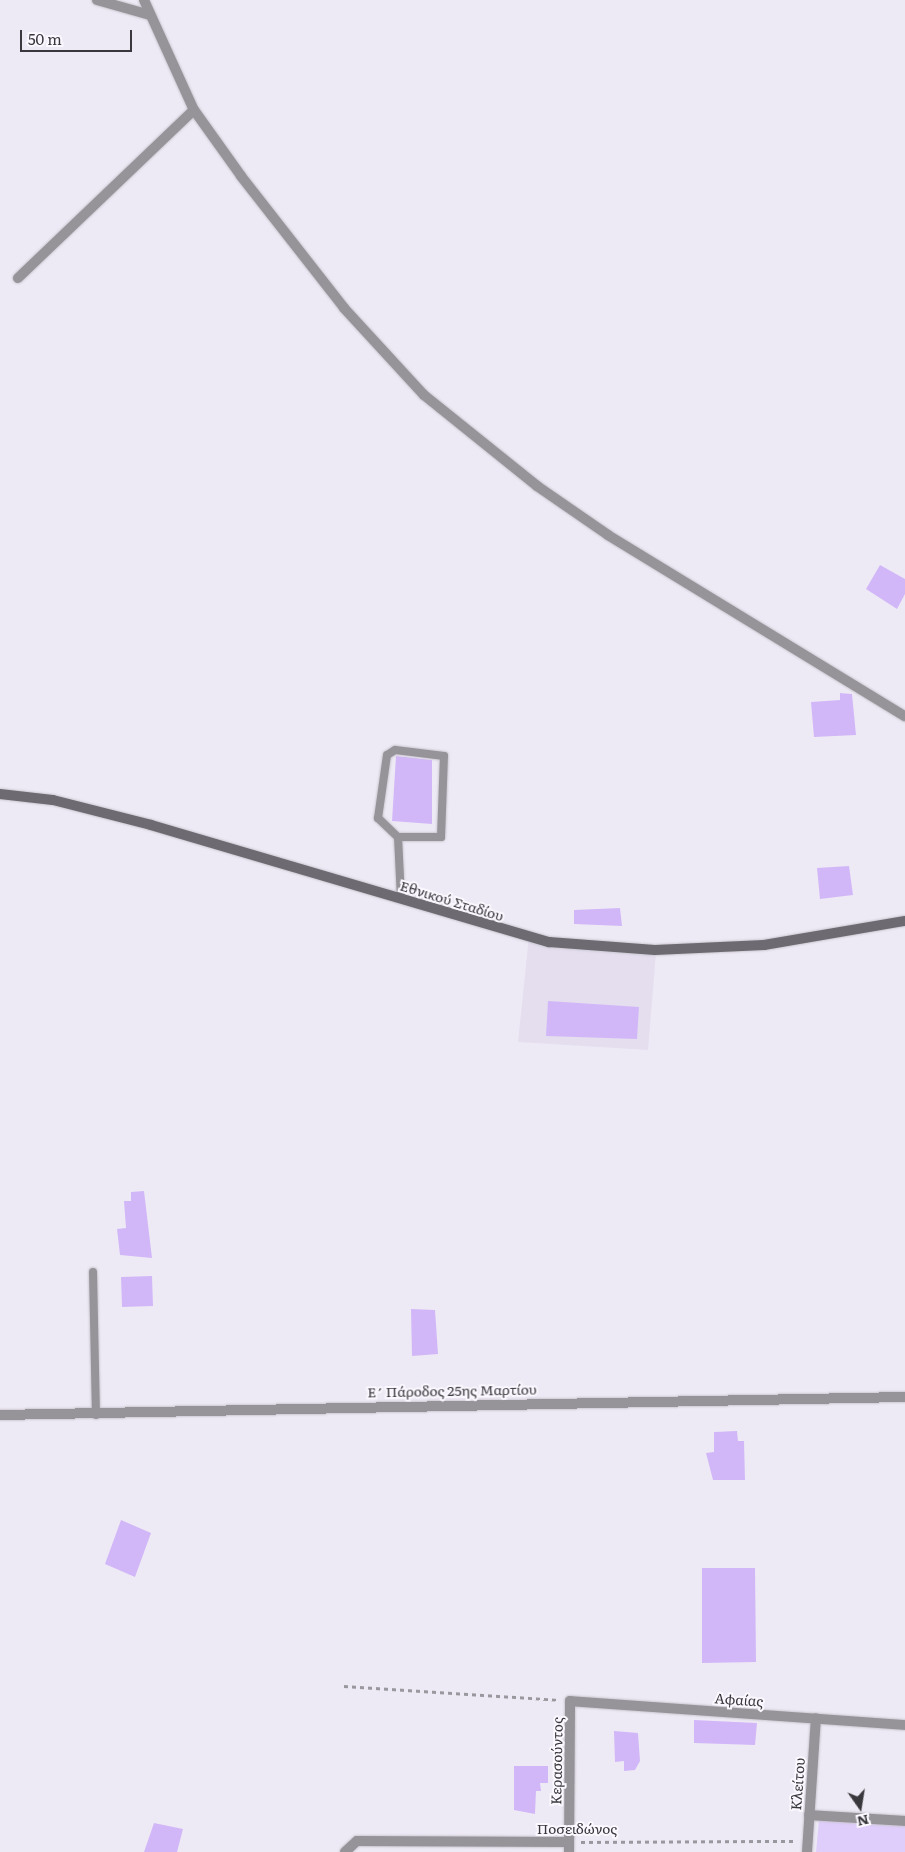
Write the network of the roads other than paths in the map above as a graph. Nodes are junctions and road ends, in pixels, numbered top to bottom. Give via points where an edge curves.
1 (97, 0) edge
2 (144, 0) edge
3 (150, 15) junction
4 (194, 110) junction
5 (18, 278) dead end
6 (905, 716) edge
7 (0, 794) edge
8 (398, 838) junction
9 (401, 899) junction
10 (905, 921) edge
11 (93, 1272) dead end
12 (905, 1397) edge
13 (0, 1415) edge
14 (96, 1415) junction
15 (570, 1701) joint
16 (816, 1718) junction
17 (905, 1725) edge
18 (809, 1815) junction
19 (905, 1821) edge
20 (569, 1847) edge
21 (807, 1847) edge
22 (347, 1849) edge

1 - 3 street
2 - 3 street
3 - 4 street
4 - 5 street
4 - 6 street via 344,308 424,395 530,480 608,535
7 - 9 street, Εθνικού Σταδίου via 53,800 152,825
8 - 8 lane via 378,818 387,755 395,750 444,756 448,760 441,837
8 - 9 lane
9 - 10 street, Εθνικού Σταδίου via 525,936 588,947 764,945
11 - 14 lane
12 - 14 street, Ε΄ Πάροδος 25ης Μαρτίου via 309,1405
13 - 14 street, Ε΄ Πάροδος 25ης Μαρτίου
15 - 16 street, Αφαίας
15 - 20 street, Κερασούντος
16 - 17 street, Αφαίας
16 - 18 street, Κλείτου
18 - 19 street
18 - 21 street, Κλείτου
20 - 22 street, Ποσειδώνος via 357,1841

